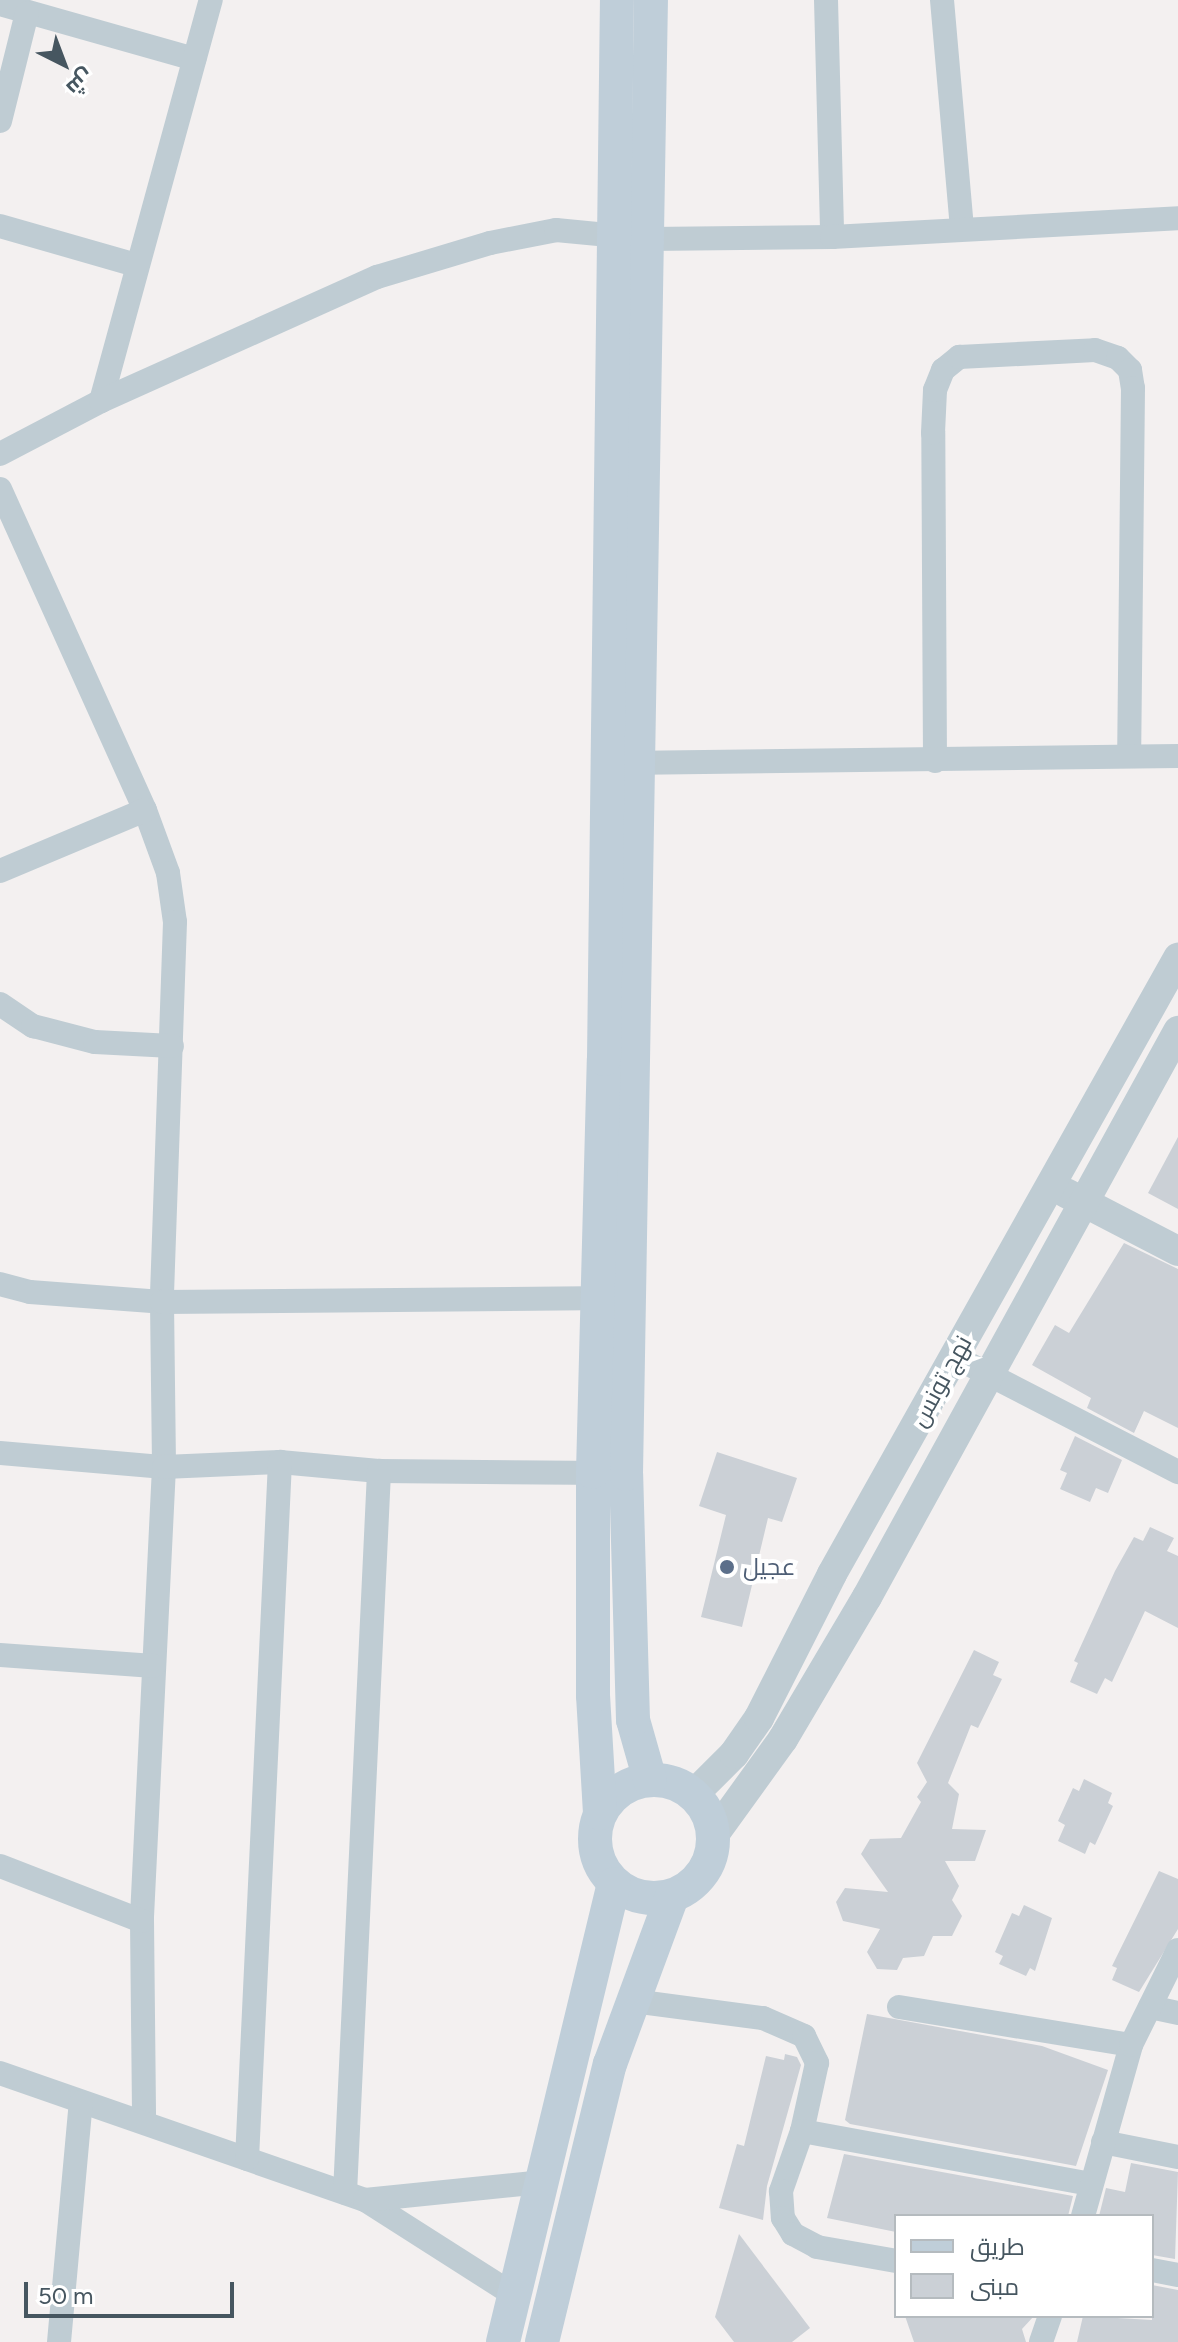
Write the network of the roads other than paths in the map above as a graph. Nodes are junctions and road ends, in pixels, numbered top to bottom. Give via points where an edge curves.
1 (211, 0) edge
2 (617, 0) edge
3 (651, 0) edge
4 (826, 0) edge
5 (942, 0) edge
6 (0, 4) edge
7 (27, 13) junction
8 (194, 59) junction
9 (0, 121) edge
10 (1178, 218) edge
11 (0, 226) edge
12 (962, 228) junction
13 (832, 237) junction
14 (633, 239) junction
15 (136, 265) junction
16 (101, 401) junction
17 (0, 454) edge
18 (0, 489) edge
19 (1129, 756) junction
20 (1178, 756) edge
21 (935, 761) junction
22 (623, 763) junction
23 (145, 810) junction
24 (0, 871) edge
25 (1178, 958) edge
26 (0, 1004) edge
27 (1178, 1031) edge
28 (172, 1046) junction
29 (1051, 1185) junction
30 (1083, 1202) junction
31 (1178, 1251) edge
32 (0, 1284) edge
33 (613, 1298) junction
34 (162, 1302) junction
35 (955, 1357) junction
36 (988, 1374) junction
37 (0, 1453) edge
38 (280, 1462) junction
39 (164, 1467) junction
40 (379, 1471) junction
41 (1178, 1472) edge
42 (609, 1473) junction
43 (0, 1655) edge
44 (154, 1666) junction
45 (650, 1780) junction
46 (693, 1795) junction
47 (600, 1813) junction
48 (713, 1836) junction
49 (0, 1866) edge
50 (614, 1884) junction
51 (672, 1896) junction
52 (142, 1921) junction
53 (1178, 1950) edge
54 (633, 2001) junction
55 (899, 2007) dead end
56 (1150, 2007) junction
57 (1178, 2013) edge
58 (1131, 2045) junction
59 (0, 2073) edge
60 (81, 2102) junction
61 (144, 2122) junction
62 (802, 2131) junction
63 (1103, 2142) junction
64 (1178, 2157) edge
65 (247, 2159) junction
66 (541, 2182) junction
67 (1091, 2184) junction
68 (355, 2197) junction
69 (1084, 2214) edge
70 (894, 2261) edge
71 (1154, 2270) edge
72 (1178, 2275) edge
73 (514, 2295) junction
74 (1049, 2318) edge
75 (59, 2342) edge
76 (503, 2342) edge
77 (542, 2342) edge
78 (1041, 2342) edge

1 - 8 street
2 - 14 main road
3 - 14 main road
4 - 13 street
5 - 12 street
6 - 7 street
7 - 8 street
7 - 9 street
8 - 15 street
10 - 12 street
11 - 15 street
12 - 13 street
13 - 14 street
14 - 16 street via 556,230 490,243 377,277
14 - 22 main road
15 - 16 street
16 - 17 street
18 - 23 street
19 - 20 street
19 - 21 street
19 - 21 street via 1133,388 1130,370 1118,358 1095,350 959,357 943,370 935,390
21 - 22 street
22 - 33 main road
23 - 24 street
23 - 28 street via 168,873 175,922
25 - 29 street, نهج تونس
26 - 28 street via 33,1026 95,1042
27 - 30 street, نهج تونس
28 - 34 street
29 - 30 street
29 - 35 street, نهج تونس
30 - 31 street
30 - 36 street, نهج تونس
32 - 34 street via 30,1292
33 - 34 street
33 - 42 main road
34 - 39 street
35 - 36 street
35 - 46 street, نهج تونس via 832,1574 759,1718 734,1754
36 - 41 street
36 - 48 street, نهج تونس via 791,1726
37 - 39 street
38 - 39 street
38 - 40 street
38 - 65 street
39 - 44 street
40 - 42 street
40 - 68 street
42 - 45 main road via 633,1720
42 - 47 main road via 593,1696
43 - 44 street
44 - 52 street
45 - 46 main road via 666,1781
45 - 47 main road via 621,1790
46 - 48 main road via 710,1820
47 - 50 main road via 597,1858
48 - 51 main road via 707,1866
49 - 52 street
50 - 51 main road via 642,1898
50 - 66 main road
51 - 54 main road
52 - 61 street
53 - 56 street
54 - 62 street via 763,2018 804,2036 817,2063
54 - 77 main road via 593,2125
55 - 58 street
56 - 57 street
56 - 58 street
58 - 63 street
59 - 60 street
60 - 61 street
60 - 75 street
61 - 65 street
62 - 67 street
62 - 70 street via 781,2191 783,2218 793,2234 817,2247
63 - 64 street
63 - 67 street
65 - 68 street
66 - 68 street
66 - 73 main road
67 - 69 street
68 - 73 street
71 - 72 street
73 - 76 main road
74 - 78 street

